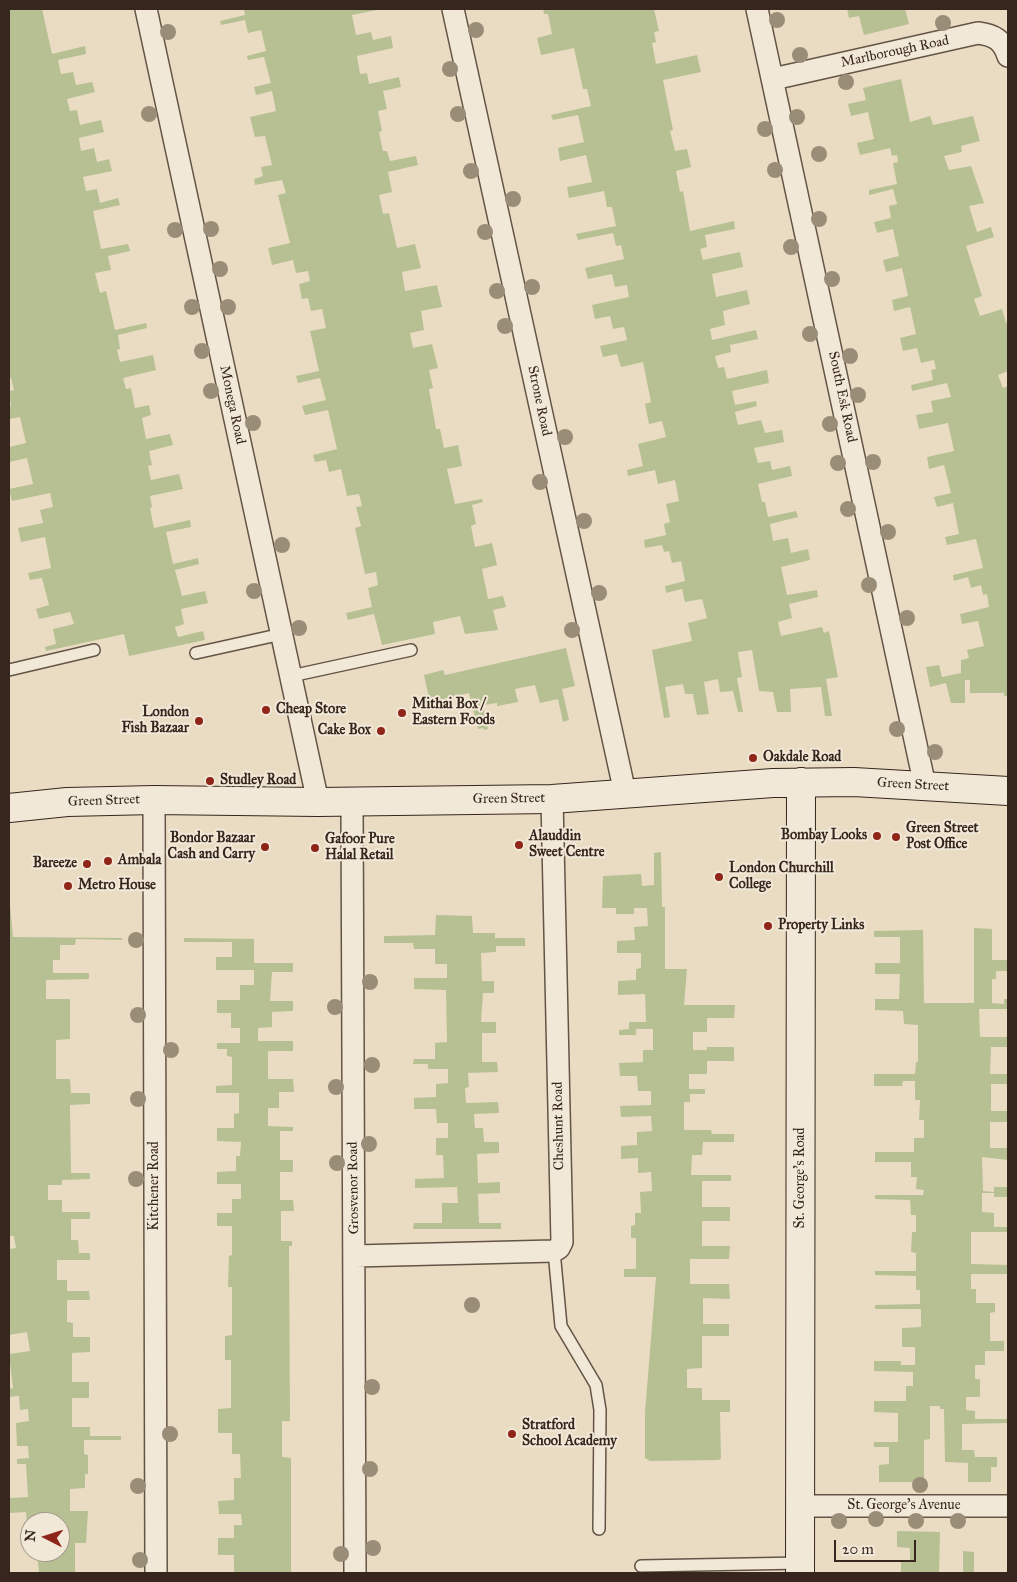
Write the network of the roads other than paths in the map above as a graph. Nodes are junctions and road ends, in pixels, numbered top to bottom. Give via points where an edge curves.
1 (146, 9) edge
2 (453, 9) edge
3 (757, 9) edge
4 (1008, 56) edge
5 (773, 79) junction
6 (282, 634) junction
7 (94, 650) dead end
8 (411, 650) dead end
9 (196, 653) dead end
10 (9, 670) edge
11 (291, 676) junction
12 (802, 782) junction
13 (926, 786) junction
14 (1008, 791) edge
15 (625, 793) junction
16 (552, 799) junction
17 (154, 800) junction
18 (318, 802) junction
19 (352, 802) junction
20 (9, 806) edge
21 (554, 1251) junction
22 (355, 1256) junction
23 (800, 1506) junction
24 (1008, 1506) edge
25 (599, 1529) dead end
26 (641, 1566) dead end
27 (800, 1568) edge
28 (156, 1573) edge
29 (355, 1573) edge

1 - 6 street, Monega Road
2 - 15 street, Strone Road
3 - 5 street, South Esk Road
4 - 5 street, Marlborough Road via 998,39 978,33
5 - 13 street, South Esk Road
6 - 9 lane
6 - 11 street, Monega Road
7 - 10 lane
8 - 11 lane
11 - 18 street, Monega Road
12 - 13 main road, Green Street
12 - 15 main road, Green Street
12 - 23 main road, St. George's Road
13 - 14 main road, Green Street
15 - 16 main road, Green Street
16 - 19 main road, Green Street
16 - 21 street, Cheshunt Road via 562,1242
17 - 18 main road, Green Street
17 - 20 main road, Green Street
17 - 28 street, Kitchener Road
18 - 19 main road, Green Street
19 - 22 street, Grosvenor Road
21 - 22 street
21 - 25 lane via 560,1326 596,1385 600,1410
22 - 29 street, Grosvenor Road
23 - 24 street, St. George's Avenue
23 - 27 main road, St. George's Road
26 - 27 lane

